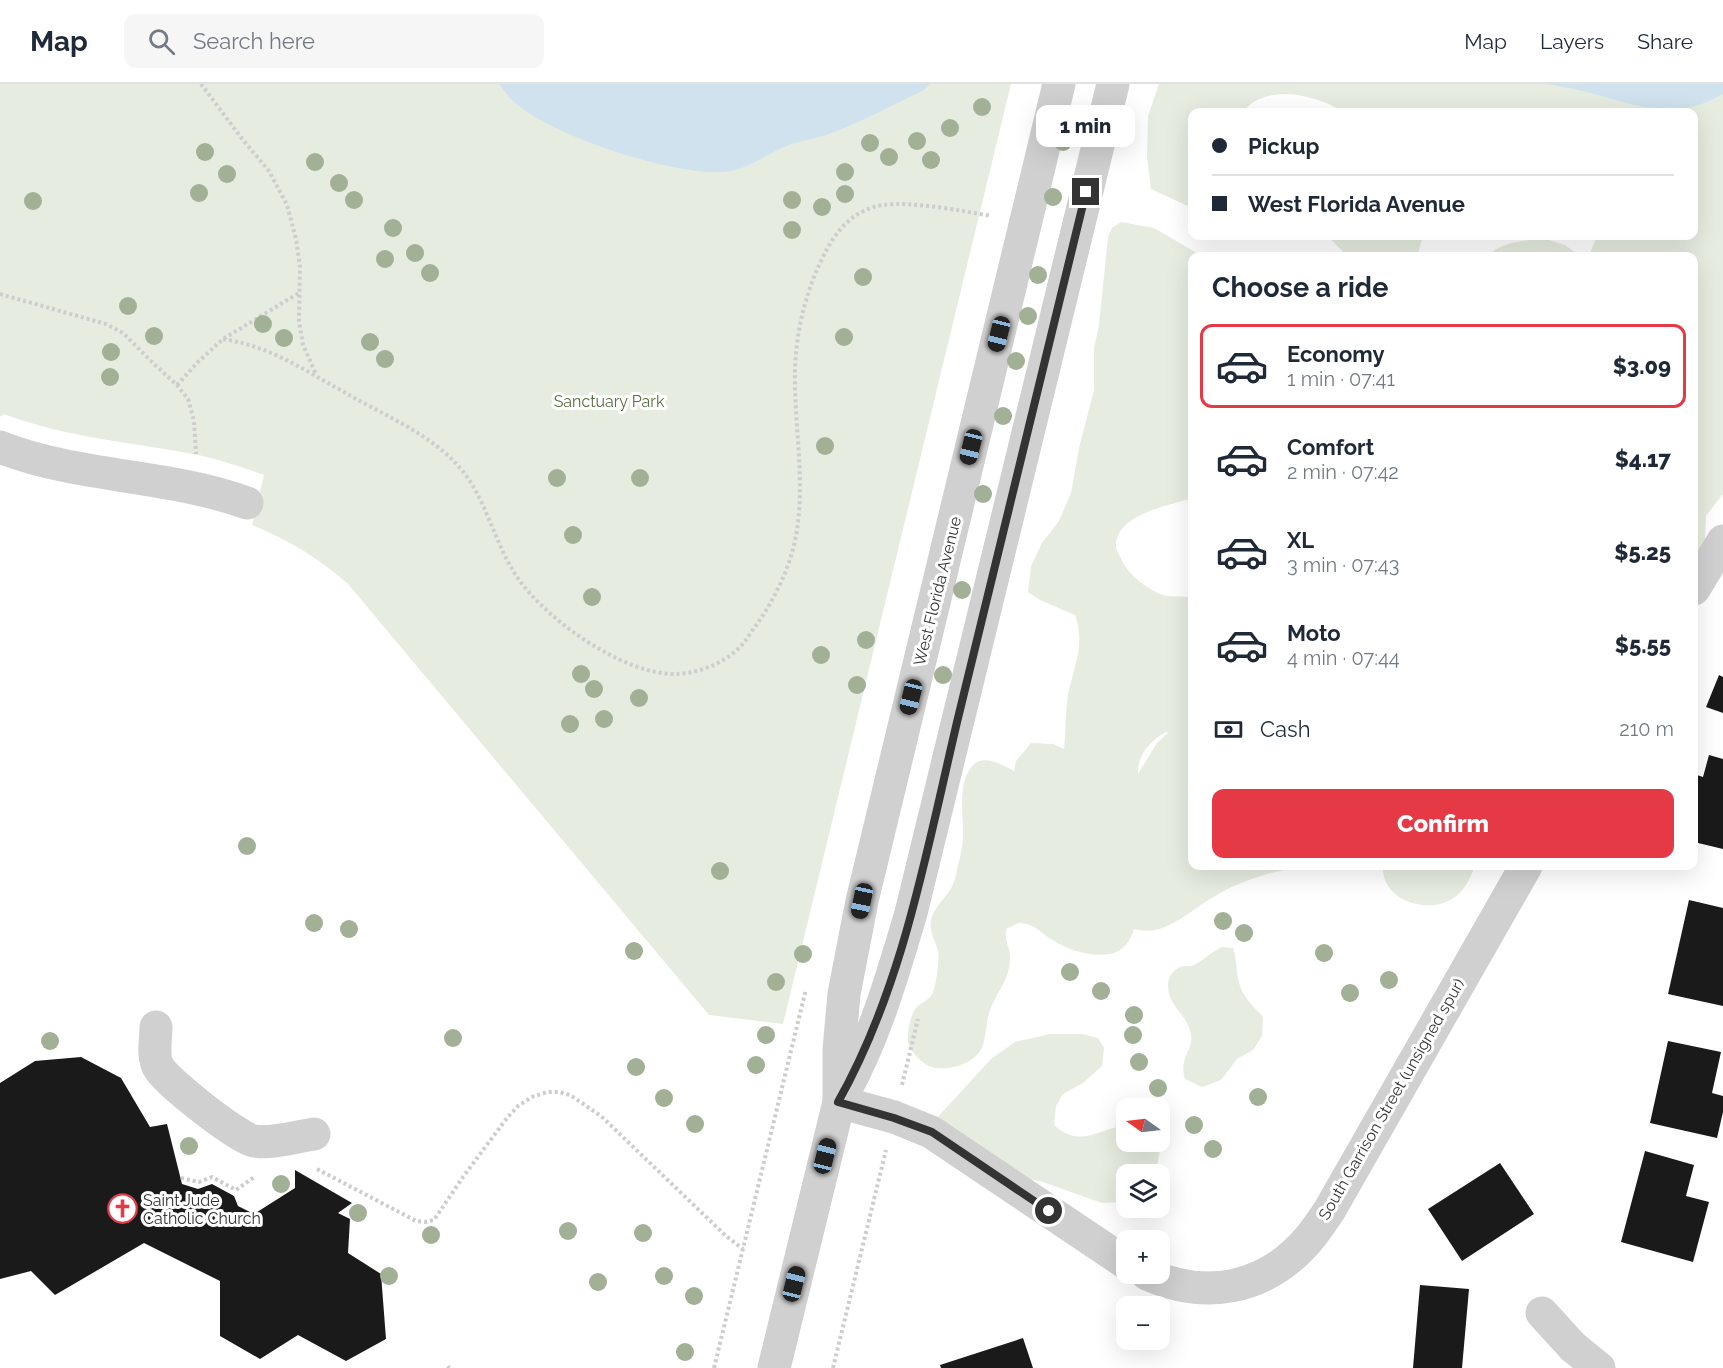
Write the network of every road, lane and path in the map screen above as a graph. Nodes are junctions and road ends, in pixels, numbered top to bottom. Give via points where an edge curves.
1 (201, 84) edge
2 (1059, 84) edge
3 (1113, 84) edge
4 (992, 216) dead end
5 (299, 293) junction
6 (0, 294) edge
7 (223, 339) junction
8 (316, 375) junction
9 (177, 385) junction
10 (0, 447) edge
11 (193, 487) junction
12 (247, 504) dead end
13 (1723, 541) edge
14 (1698, 582) edge
15 (1524, 870) edge
16 (156, 1027) dead end
17 (838, 1102) junction
18 (314, 1134) dead end
19 (316, 1169) dead end
20 (262, 1171) dead end
21 (181, 1178) dead end
22 (743, 1249) dead end
23 (1116, 1256) edge
24 (1170, 1283) edge
25 (1542, 1313) dead end
26 (774, 1368) edge
27 (1599, 1368) edge

1 - 5 path via 269,171 287,205 300,267
2 - 17 street, West Florida Avenue via 862,901 844,994
3 - 17 street, West Florida Avenue via 912,913 873,1033
4 - 8 path via 885,204 853,217 837,230 820,261 798,330 795,370 801,488 794,548 786,573 740,647 700,671 657,673 637,667 589,644 567,628 514,573 461,469 436,446
5 - 7 path
5 - 8 path via 303,345
6 - 9 path via 106,324 123,333
7 - 8 path via 274,354
7 - 9 path
9 - 11 path via 188,399 194,421
10 - 11 street via 63,465
11 - 12 street
13 - 14 street
15 - 24 street, South Garrison Street (unsigned spur) via 1329,1211 1307,1241 1287,1260 1235,1286 1216,1289
16 - 18 street via 159,1068 236,1134 256,1141
17 - 23 street via 932,1132
17 - 26 street, West Florida Avenue
19 - 22 path via 416,1221 434,1220 518,1106 532,1097 559,1092 601,1116
20 - 21 path via 236,1190 212,1177 199,1182
25 - 27 street

